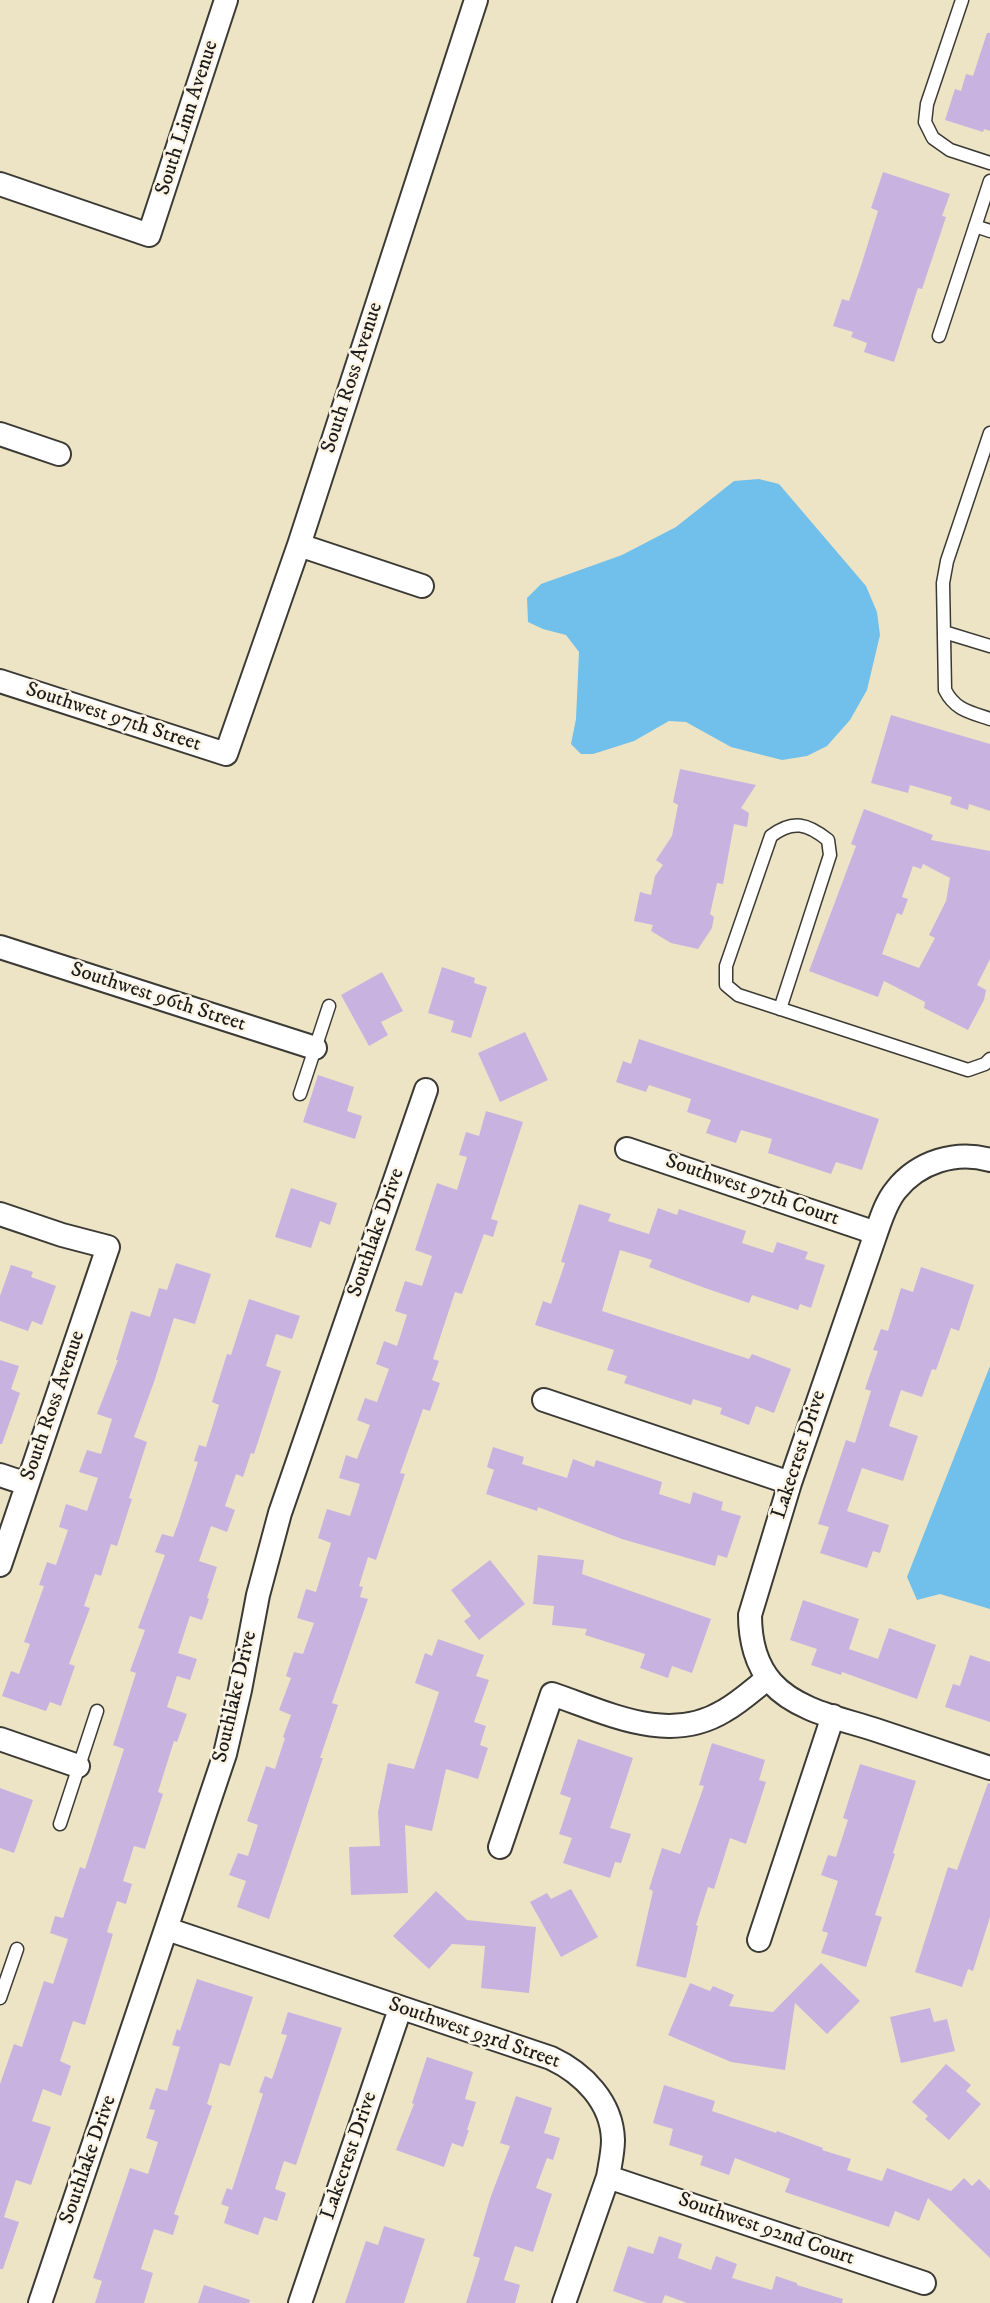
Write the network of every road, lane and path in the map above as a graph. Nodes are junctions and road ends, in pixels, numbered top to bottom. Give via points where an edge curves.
1 (226, 0) edge
2 (476, 0) edge
3 (962, 0) edge
4 (990, 163) edge
5 (990, 181) edge
6 (0, 184) edge
7 (975, 226) junction
8 (990, 231) edge
9 (939, 336) dead end
10 (990, 432) edge
11 (0, 434) edge
12 (59, 454) dead end
13 (299, 545) junction
14 (422, 586) dead end
15 (944, 632) junction
16 (990, 646) edge
17 (0, 681) edge
18 (990, 719) edge
19 (226, 754) joint
20 (0, 947) edge
21 (329, 1006) dead end
22 (780, 1009) junction
23 (315, 1048) junction
24 (990, 1059) edge
25 (426, 1090) dead end
26 (300, 1094) dead end
27 (627, 1149) dead end
28 (990, 1160) edge
29 (0, 1214) edge
30 (876, 1233) junction
31 (544, 1400) dead end
32 (0, 1474) edge
33 (790, 1483) junction
34 (27, 1484) junction
35 (0, 1565) edge
36 (768, 1678) junction
37 (97, 1711) dead end
38 (833, 1716) junction
39 (0, 1739) edge
40 (78, 1766) junction
41 (990, 1768) edge
42 (60, 1824) dead end
43 (500, 1847) dead end
44 (167, 1929) junction
45 (759, 1940) dead end
46 (17, 1949) dead end
47 (0, 1998) edge
48 (400, 2008) junction
49 (608, 2177) junction
50 (924, 2283) dead end
51 (40, 2303) edge
52 (300, 2303) edge
53 (564, 2303) edge

1 - 6 street, South Linn Avenue via 149,235
2 - 13 street, South Ross Avenue
3 - 4 lane via 927,104 925,122 933,138 950,150
5 - 7 lane
7 - 8 lane
7 - 9 lane
10 - 15 lane via 947,561 943,583
11 - 12 street
13 - 14 street
13 - 19 street, South Ross Avenue
15 - 16 lane
15 - 18 lane via 945,690 951,702
17 - 19 street, Southwest 97th Street
20 - 23 street, Southwest 96th Street
21 - 23 lane
22 - 22 lane via 738,995 726,985 726,966 771,836 783,827 800,825 828,840 830,855
22 - 24 lane via 968,1070
23 - 26 lane
25 - 44 street, Southlake Drive via 280,1513 258,1595 227,1745
27 - 30 street, Southwest 97th Court
28 - 30 street via 946,1158 920,1169 897,1189
29 - 34 street, South Ross Avenue via 108,1247
30 - 33 street, Lakecrest Drive
31 - 33 street
32 - 34 street
33 - 36 street, Lakecrest Drive via 750,1615 750,1634
34 - 35 street, South Ross Avenue
36 - 38 street via 795,1701
36 - 43 street via 725,1711 686,1726 664,1728 552,1694
37 - 40 lane
38 - 41 street
38 - 45 street
39 - 40 street
40 - 42 lane
44 - 48 street, Southwest 93rd Street
44 - 51 street, Southlake Drive
46 - 47 lane
48 - 49 street, Southwest 93rd Street via 551,2058 576,2071 589,2082 610,2124 613,2138
48 - 52 street, Lakecrest Drive
49 - 50 street, Southwest 92nd Court
49 - 53 street, Southwest 93rd Street

